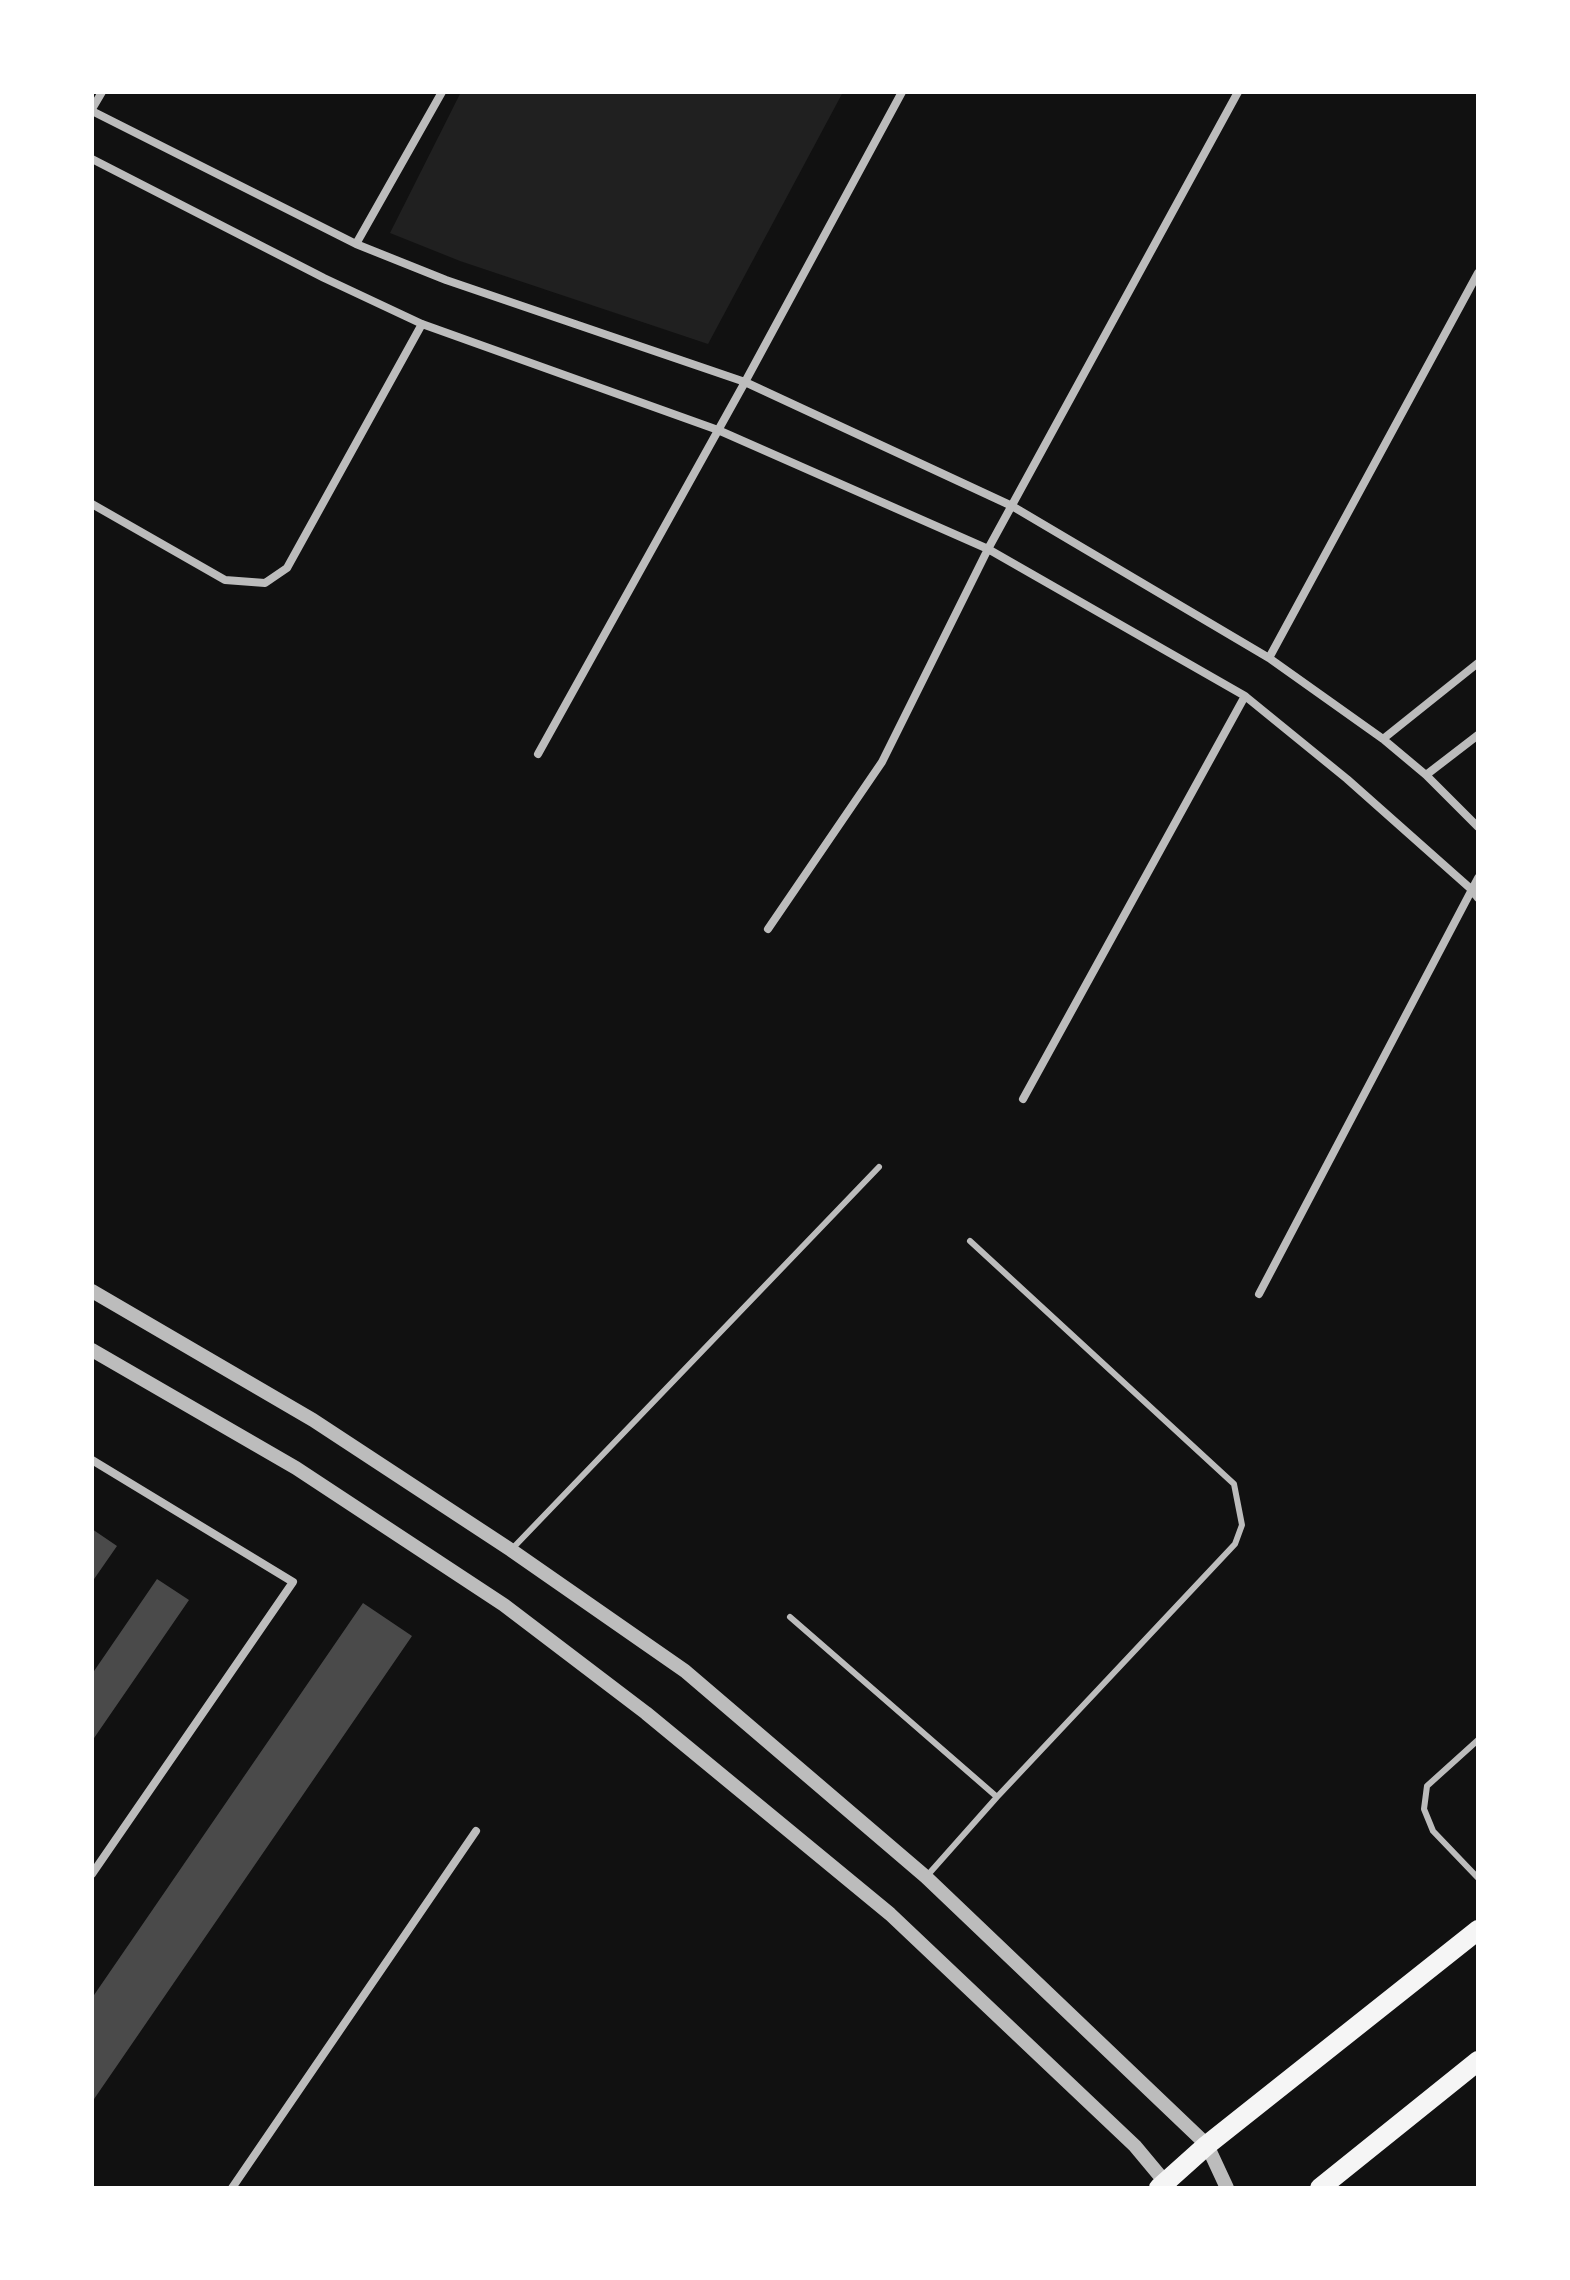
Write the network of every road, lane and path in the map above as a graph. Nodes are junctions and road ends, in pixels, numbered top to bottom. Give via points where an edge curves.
1 (102, 92) edge
2 (442, 92) edge
3 (902, 92) edge
4 (1238, 92) edge
5 (92, 110) edge
6 (92, 159) edge
7 (356, 244) junction
8 (1478, 274) edge
9 (422, 324) junction
10 (745, 382) junction
11 (718, 430) junction
12 (92, 504) edge
13 (1012, 506) junction
14 (988, 549) junction
15 (1269, 658) junction
16 (1478, 663) edge
17 (1245, 696) junction
18 (1478, 735) edge
19 (1383, 739) junction
20 (538, 754) dead end
21 (1426, 775) junction
22 (1478, 827) edge
23 (1478, 878) edge
24 (1471, 889) junction
25 (1478, 898) edge
26 (768, 929) dead end
27 (1023, 1099) dead end
28 (879, 1167) dead end
29 (970, 1241) dead end
30 (92, 1291) edge
31 (1259, 1294) dead end
32 (92, 1350) edge
33 (92, 1460) edge
34 (511, 1550) junction
35 (790, 1617) dead end
36 (1478, 1740) edge
37 (997, 1797) junction
38 (476, 1831) dead end
39 (92, 1874) edge
40 (926, 1877) junction
41 (1478, 1878) edge
42 (1478, 1930) edge
43 (1478, 2061) edge
44 (1207, 2145) junction
45 (1165, 2186) edge
46 (232, 2188) edge
47 (1227, 2188) edge
48 (1320, 2188) edge

1 - 5 street
2 - 7 street
3 - 10 street
4 - 13 street
5 - 7 street
6 - 9 street
7 - 10 street
8 - 15 street
9 - 11 street
9 - 12 street via 287,568 265,583 225,580
10 - 11 street
10 - 13 street
11 - 14 street
11 - 20 street
13 - 14 street
13 - 15 street
14 - 17 street
14 - 26 street via 882,762
15 - 19 street
16 - 19 street
17 - 24 street
17 - 27 street
18 - 21 street
19 - 21 street
21 - 22 street
23 - 24 street
24 - 25 street
24 - 31 street
28 - 34 lane
29 - 37 lane via 1234,1484 1242,1525 1235,1544
30 - 34 street via 313,1420
32 - 45 street via 296,1468 504,1605 646,1713 890,1914 1135,2146
33 - 39 street via 293,1582
34 - 40 street via 685,1671
35 - 37 lane
36 - 41 lane via 1427,1786 1424,1809 1433,1831
37 - 40 lane
38 - 46 street
40 - 44 street
42 - 44 main road
43 - 48 main road
44 - 45 main road
44 - 47 street

